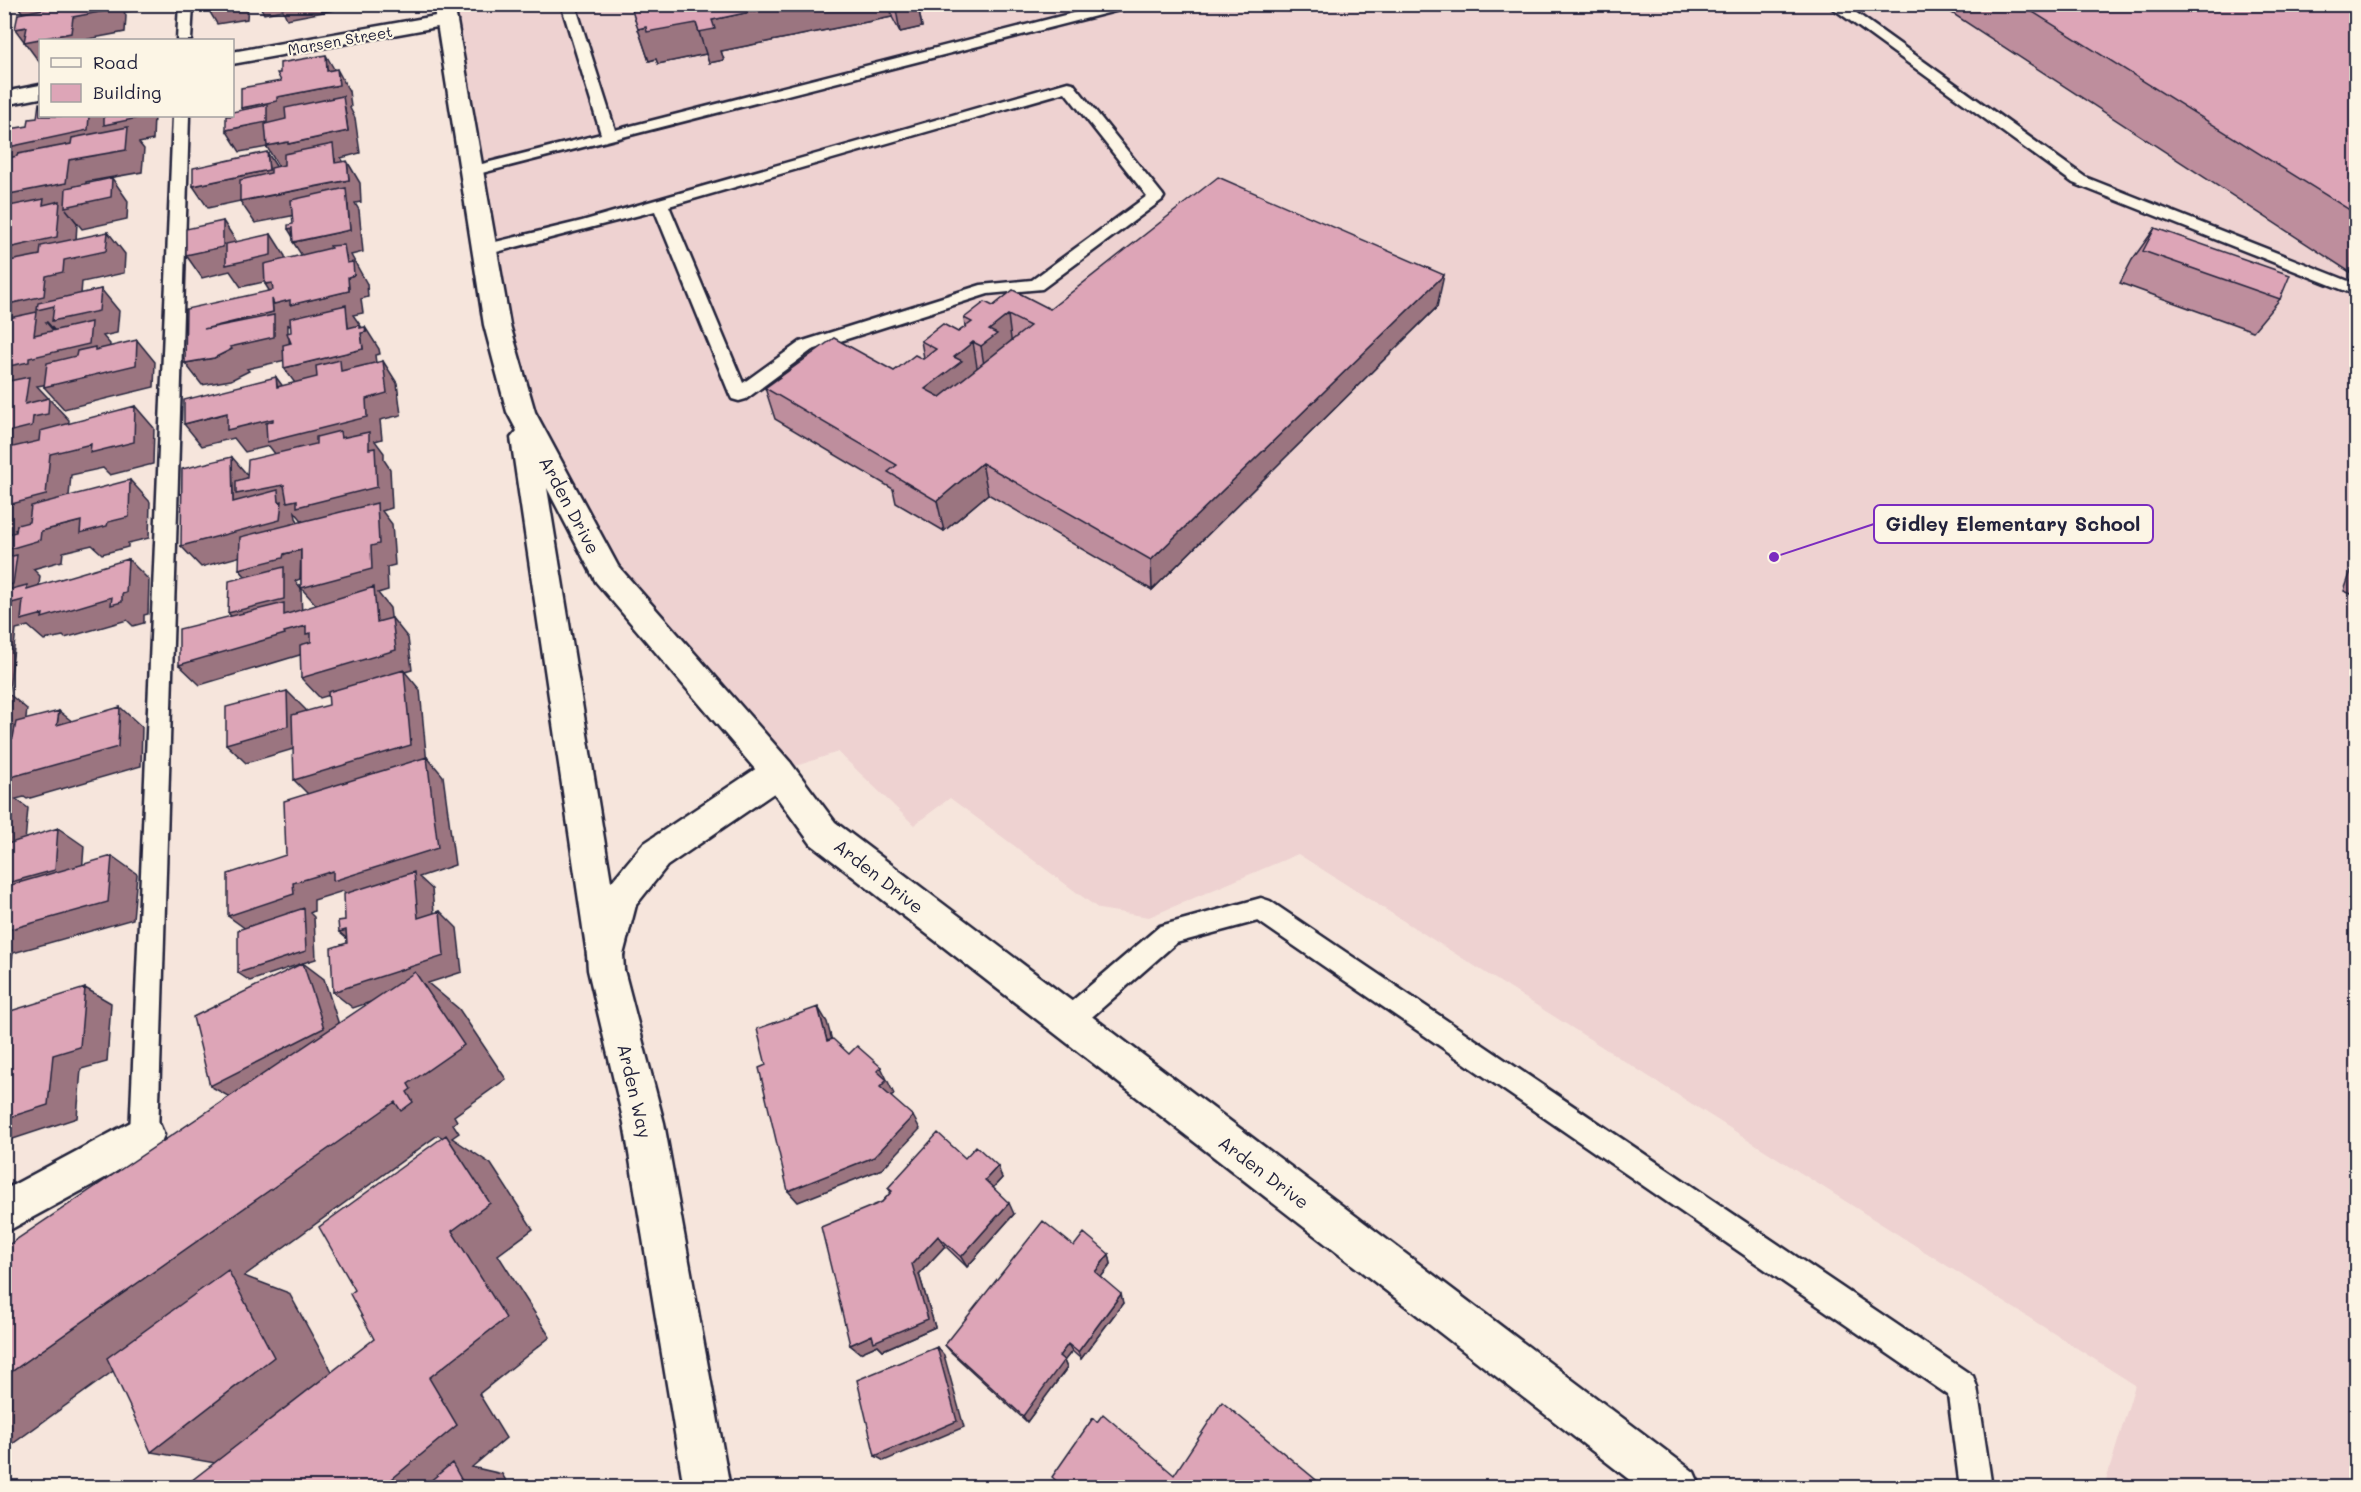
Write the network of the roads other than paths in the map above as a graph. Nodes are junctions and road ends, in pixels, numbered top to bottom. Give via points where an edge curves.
1 (186, 4) edge
2 (568, 4) edge
3 (1126, 4) edge
4 (1834, 4) edge
5 (446, 12) edge
6 (184, 39) edge
7 (234, 58) edge
8 (39, 92) edge
9 (4, 99) edge
10 (181, 117) edge
11 (609, 136) junction
12 (472, 171) junction
13 (660, 204) junction
14 (485, 250) junction
15 (2356, 290) edge
16 (521, 412) junction
17 (778, 772) junction
18 (605, 955) junction
19 (1068, 1022) junction
20 (144, 1135) joint
21 (4, 1213) edge
22 (706, 1488) edge
23 (1678, 1488) edge
24 (1976, 1488) edge

1 - 6 lane
2 - 11 lane
3 - 11 lane
4 - 15 lane via 2079,180
5 - 7 street, Marsen Street
5 - 12 street, Arden Drive
8 - 9 street
10 - 20 lane
11 - 12 lane
12 - 14 street, Arden Drive
13 - 13 lane via 1068,87 1156,197 1036,285 987,289 806,346 738,395
13 - 14 lane
14 - 16 street, Arden Drive via 497,325
16 - 17 street, Arden Drive via 607,574
16 - 18 street
17 - 18 street, Arden Way via 655,855 620,898
17 - 19 street, Arden Drive via 823,833
18 - 22 street, Arden Way via 644,1123
19 - 23 street, Arden Drive
19 - 24 lane via 1169,934 1261,909 1962,1387
20 - 21 street

